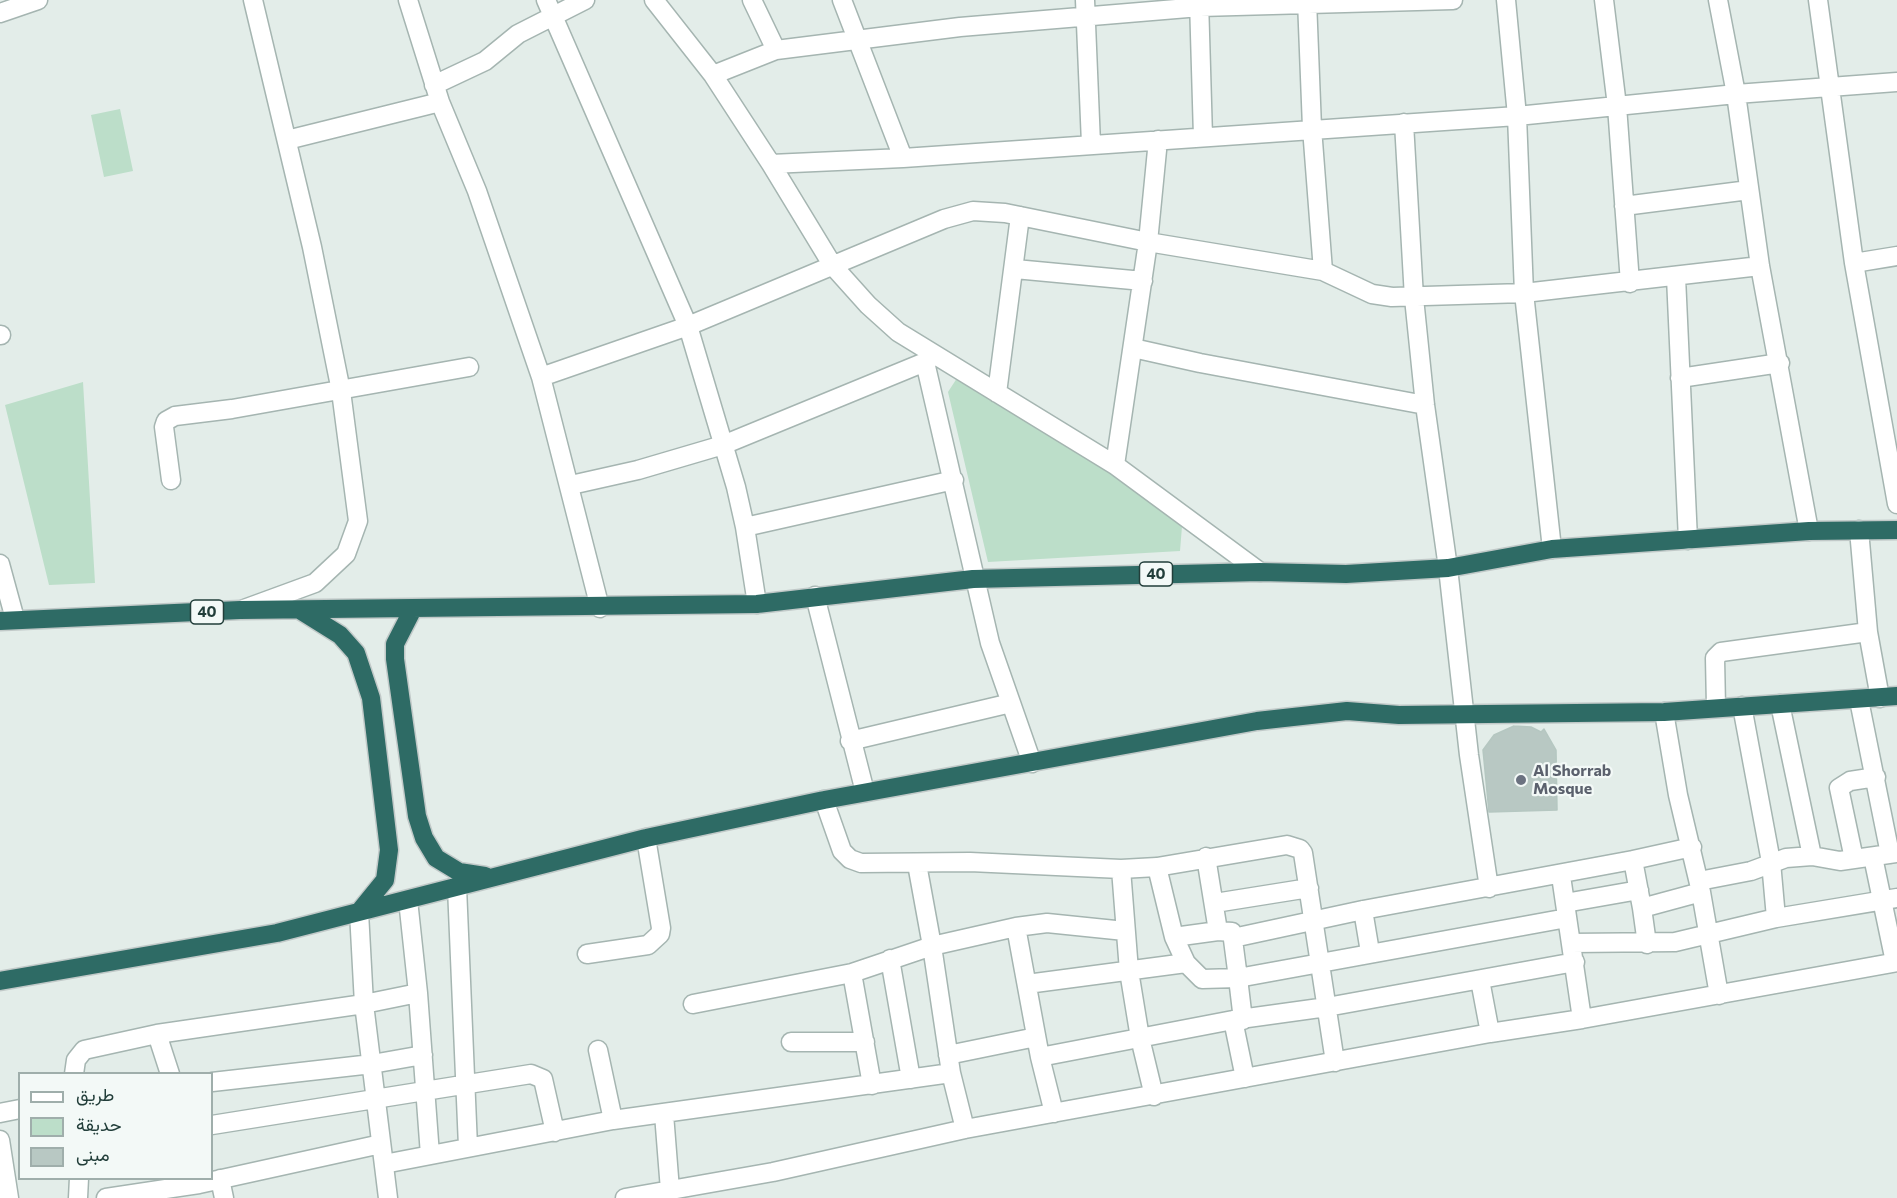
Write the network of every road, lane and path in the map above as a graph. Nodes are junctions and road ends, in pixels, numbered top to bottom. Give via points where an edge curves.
1 (38, 0) edge
2 (253, 0) edge
3 (408, 0) edge
4 (585, 0) edge
5 (654, 0) edge
6 (752, 0) edge
7 (842, 0) edge
8 (1454, 0) edge
9 (1506, 0) edge
10 (1604, 0) edge
11 (1718, 0) edge
12 (1818, 0) edge
13 (1307, 2) edge
14 (1199, 4) edge
15 (550, 8) edge
16 (1085, 9) edge
17 (1, 10) edge
18 (857, 41) junction
19 (776, 50) junction
20 (713, 75) junction
21 (1897, 82) edge
22 (1830, 86) junction
23 (437, 93) junction
24 (1736, 94) junction
25 (1617, 106) junction
26 (1517, 116) junction
27 (1404, 123) junction
28 (1312, 128) junction
29 (1203, 136) junction
30 (287, 140) junction
31 (1158, 140) junction
32 (1091, 144) junction
33 (903, 158) junction
34 (771, 164) junction
35 (1749, 190) junction
36 (1624, 206) junction
37 (1020, 216) junction
38 (1148, 242) junction
39 (1897, 256) edge
40 (1854, 263) junction
41 (833, 266) junction
42 (1760, 266) junction
43 (1015, 269) junction
44 (1323, 271) junction
45 (1677, 277) junction
46 (1143, 280) junction
47 (1630, 283) junction
48 (1524, 293) junction
49 (1414, 298) junction
50 (688, 326) junction
51 (1133, 348) junction
52 (930, 358) junction
53 (1780, 363) junction
54 (469, 367) dead end
55 (541, 377) junction
56 (1680, 378) junction
57 (341, 391) junction
58 (997, 393) junction
59 (1425, 405) junction
60 (723, 445) junction
61 (1114, 465) junction
62 (171, 480) dead end
63 (954, 480) junction
64 (571, 485) junction
65 (1897, 504) edge
66 (745, 527) junction
67 (1859, 530) junction
68 (1897, 530) edge
69 (1809, 531) junction
70 (1688, 540) junction
71 (1552, 549) junction
72 (0, 564) edge
73 (1448, 568) junction
74 (1260, 572) junction
75 (973, 579) junction
76 (815, 597) junction
77 (757, 604) junction
78 (600, 608) junction
79 (413, 609) junction
80 (240, 610) junction
81 (300, 610) junction
82 (8, 620) edge
83 (1868, 632) junction
84 (1888, 697) edge
85 (1859, 700) junction
86 (1011, 703) junction
87 (1780, 704) junction
88 (1742, 706) junction
89 (1716, 707) junction
90 (1664, 712) junction
91 (1466, 715) junction
92 (850, 741) junction
93 (1032, 762) junction
94 (1876, 777) junction
95 (865, 792) junction
96 (824, 800) junction
97 (646, 838) junction
98 (1692, 847) junction
99 (1887, 854) edge
100 (1812, 856) junction
101 (1206, 857) junction
102 (1854, 859) junction
103 (1633, 860) junction
104 (1771, 862) junction
105 (917, 864) junction
106 (1157, 867) junction
107 (1121, 869) junction
108 (1561, 876) junction
109 (498, 877) junction
110 (458, 886) junction
111 (1700, 887) junction
112 (1309, 888) junction
113 (1489, 888) junction
114 (1640, 899) junction
115 (408, 900) junction
116 (1890, 900) edge
117 (1215, 903) junction
118 (1363, 910) junction
119 (1566, 910) junction
120 (359, 912) junction
121 (1776, 918) junction
122 (1313, 922) junction
123 (1016, 927) junction
124 (1125, 931) junction
125 (1226, 934) junction
126 (1708, 934) junction
127 (1174, 937) junction
128 (1572, 943) junction
129 (1647, 944) junction
130 (932, 946) junction
131 (1371, 952) junction
132 (587, 954) dead end
133 (890, 959) junction
134 (1575, 962) junction
135 (1896, 962) edge
136 (1186, 963) junction
137 (1320, 965) junction
138 (1129, 971) junction
139 (852, 973) junction
140 (1238, 978) junction
141 (1480, 980) junction
142 (0, 981) edge
143 (1027, 984) junction
144 (418, 993) junction
145 (1719, 995) junction
146 (364, 1004) junction
147 (693, 1004) dead end
148 (1327, 1007) junction
149 (1582, 1019) junction
150 (1238, 1020) junction
151 (1490, 1033) junction
152 (157, 1034) junction
153 (1036, 1037) junction
154 (1140, 1038) junction
155 (791, 1042) dead end
156 (865, 1042) junction
157 (598, 1050) dead end
158 (948, 1054) junction
159 (423, 1055) junction
160 (1040, 1057) junction
161 (1335, 1062) junction
162 (372, 1064) junction
163 (74, 1072) edge
164 (169, 1072) edge
165 (951, 1073) junction
166 (1245, 1078) junction
167 (911, 1079) junction
168 (213, 1082) edge
169 (465, 1083) junction
170 (872, 1085) junction
171 (424, 1092) junction
172 (1154, 1096) junction
173 (376, 1097) junction
174 (18, 1109) edge
175 (0, 1113) edge
176 (1054, 1113) junction
177 (664, 1114) junction
178 (613, 1120) junction
179 (213, 1125) edge
180 (965, 1129) junction
181 (555, 1132) junction
182 (0, 1140) edge
183 (381, 1144) junction
184 (468, 1147) junction
185 (430, 1155) junction
186 (7, 1161) edge
187 (384, 1164) junction
188 (220, 1179) junction
189 (79, 1180) edge
190 (213, 1180) edge
191 (198, 1181) edge
192 (670, 1190) junction
193 (9, 1198) edge
194 (78, 1198) edge
195 (106, 1198) edge
196 (224, 1198) edge
197 (388, 1198) edge
198 (626, 1198) edge

1 - 17 street
2 - 30 street
3 - 23 street
4 - 15 street
5 - 20 street
6 - 19 street
7 - 18 street
8 - 13 street
9 - 26 street
10 - 25 street
11 - 24 street
12 - 22 street
13 - 14 street
13 - 28 street
14 - 16 street
14 - 29 street
15 - 23 street via 485,61
15 - 50 street
16 - 18 street
16 - 32 street
18 - 19 street
18 - 33 street
19 - 20 street
20 - 34 street
21 - 22 street
22 - 24 street
22 - 40 street
23 - 30 street
23 - 55 street via 477,191
24 - 25 street
24 - 35 street
25 - 26 street
25 - 36 street
26 - 27 street
26 - 48 street
27 - 28 street
27 - 49 street
28 - 29 street
28 - 44 street
29 - 31 street
30 - 57 street
31 - 32 street
31 - 38 street
32 - 33 street
33 - 34 street
34 - 41 street
35 - 36 street
35 - 42 street
36 - 47 street
37 - 38 street
37 - 41 street via 966,212
37 - 43 street
38 - 44 street
38 - 46 street
39 - 40 street
40 - 65 street
41 - 50 street
41 - 52 street via 868,305
42 - 45 street
42 - 53 street
43 - 46 street
43 - 58 street
44 - 49 street via 1372,294
45 - 47 street
45 - 56 street
46 - 51 street
47 - 48 street
48 - 49 street
48 - 71 street
49 - 59 street
50 - 55 street
50 - 60 street
51 - 59 street
51 - 61 street
52 - 58 street
52 - 60 street
52 - 63 street
53 - 56 street
53 - 69 street
54 - 57 street
55 - 64 street
56 - 70 street
57 - 62 street via 175,416 164,427
57 - 80 street via 358,521 346,554 315,583
58 - 61 street
59 - 73 street
60 - 64 street
60 - 66 street
61 - 74 street
63 - 66 street
63 - 75 street
64 - 78 street
66 - 77 street
67 - 68 highway, 40
67 - 69 highway, 40
67 - 83 street
69 - 70 highway, 40
70 - 71 highway, 40
71 - 73 highway, 40
72 - 82 street
73 - 74 highway, 40 via 1346,574
73 - 91 street
74 - 75 highway, 40
75 - 76 highway, 40
75 - 86 street
76 - 77 highway, 40
76 - 92 street
77 - 78 highway, 40
78 - 79 highway, 40
79 - 81 highway, 40
79 - 109 highway via 395,644 395,659 417,816 436,858 459,872
80 - 81 highway, 40
80 - 82 highway, 40
81 - 120 highway via 340,635 357,653 371,698 389,850 385,880
83 - 84 street
83 - 89 street via 1720,652 1715,658
84 - 85 highway
85 - 87 highway
85 - 94 street
86 - 92 street
86 - 93 street
87 - 88 highway
87 - 100 street
88 - 89 highway
88 - 104 street
89 - 90 highway
90 - 91 highway
90 - 98 street via 1678,795
91 - 93 highway via 1347,711 1181,734
91 - 113 street
92 - 95 street
93 - 95 highway
94 - 99 street
94 - 102 street via 1850,781 1839,788
95 - 96 highway
96 - 97 highway
96 - 105 street via 838,843 850,859
97 - 109 highway
97 - 132 street via 660,934 648,945
98 - 103 street
98 - 111 street
99 - 102 street
99 - 116 street
100 - 102 street via 1833,861
100 - 104 street
101 - 106 street
101 - 112 street via 1294,846 1303,854
101 - 117 street
103 - 108 street
103 - 114 street
104 - 111 street
104 - 121 street
105 - 107 street via 970,862
105 - 130 street
106 - 107 street
106 - 127 street
107 - 124 street
108 - 113 street
108 - 119 street
109 - 110 highway
110 - 115 highway
110 - 169 street
111 - 114 street
111 - 126 street
112 - 117 street
112 - 122 street
113 - 118 street
114 - 119 street
114 - 129 street
115 - 120 highway
115 - 144 street
116 - 121 street
116 - 135 street
117 - 125 street
118 - 122 street
118 - 131 street
119 - 128 street
119 - 131 street
120 - 142 highway via 277,933
120 - 146 street
121 - 126 street
122 - 125 street
122 - 137 street
123 - 124 street via 1061,924
123 - 130 street
123 - 143 street
124 - 138 street
125 - 127 street
125 - 140 street
126 - 129 street
126 - 145 street
127 - 136 street
128 - 129 street
128 - 134 street
130 - 133 street
130 - 158 street
131 - 137 street
133 - 139 street
133 - 167 street
134 - 141 street
134 - 149 street
135 - 145 street
136 - 138 street
136 - 140 street via 1202,979
137 - 140 street
137 - 148 street
138 - 143 street
138 - 154 street
139 - 147 street
139 - 156 street
140 - 150 street
141 - 148 street
141 - 151 street
143 - 153 street
144 - 146 street
144 - 159 street
145 - 149 street
146 - 152 street
146 - 162 street
148 - 150 street
148 - 161 street
149 - 151 street
150 - 154 street
150 - 166 street
151 - 161 street
152 - 163 street via 84,1050 76,1060
152 - 164 street
153 - 158 street
153 - 160 street
154 - 160 street
154 - 172 street
155 - 156 street
156 - 170 street
157 - 178 street
158 - 165 street
159 - 162 street
159 - 171 street
160 - 176 street
161 - 166 street
162 - 168 street
162 - 173 street
165 - 167 street
165 - 180 street
166 - 172 street
167 - 170 street
169 - 171 street
169 - 181 street via 539,1075 546,1087
169 - 184 street
170 - 177 street
171 - 173 street
171 - 185 street
172 - 176 street
173 - 179 street
173 - 183 street
174 - 175 street
176 - 180 street
177 - 178 street
177 - 192 street
178 - 181 street
180 - 192 street via 773,1172
181 - 184 street
182 - 186 street
183 - 187 street
183 - 188 street
184 - 185 street
185 - 187 street
186 - 193 street
187 - 197 street
188 - 190 street
188 - 196 street
189 - 194 street
191 - 195 street
192 - 198 street

